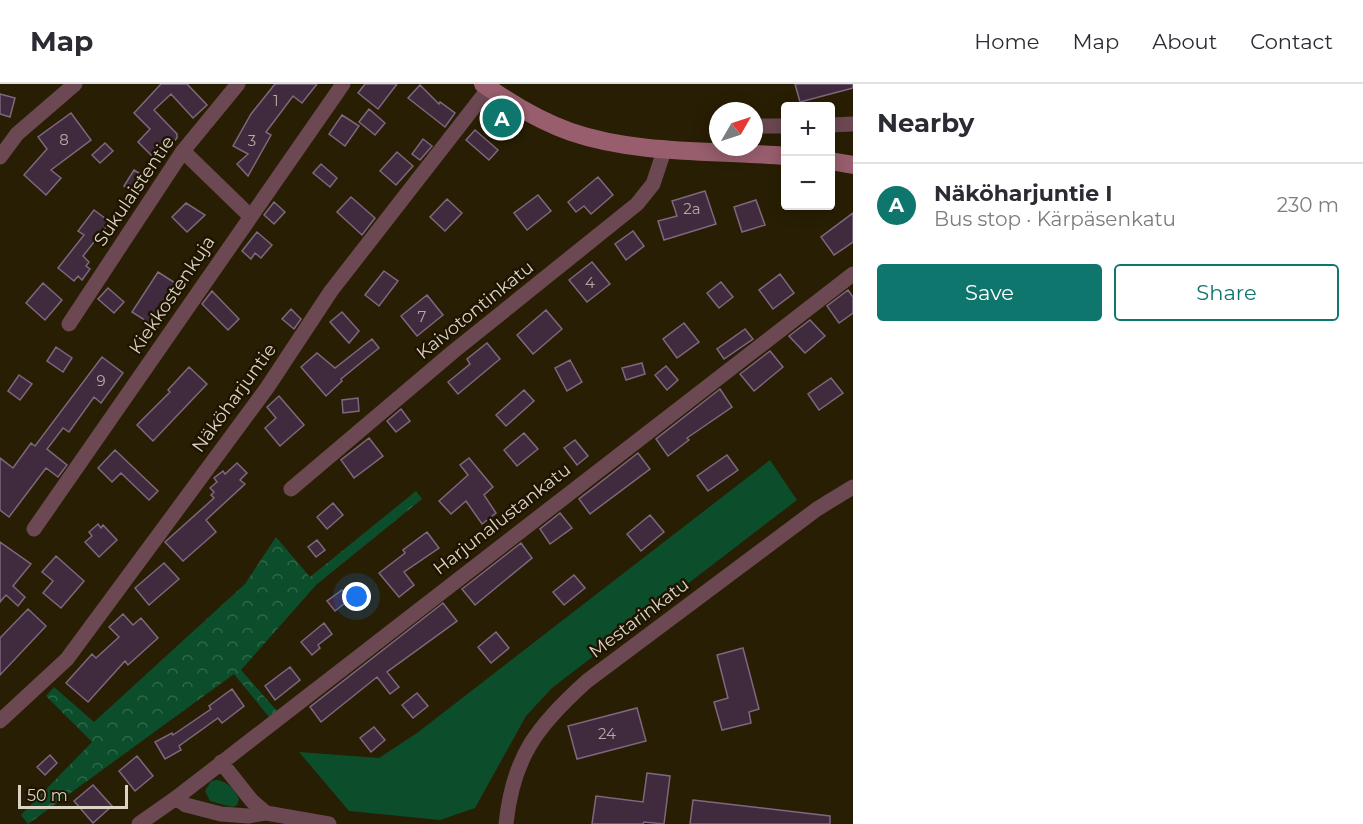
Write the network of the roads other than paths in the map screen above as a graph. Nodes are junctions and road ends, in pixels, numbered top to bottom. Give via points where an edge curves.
1 (75, 84) edge
2 (238, 84) edge
3 (343, 84) edge
4 (486, 86) edge
5 (853, 124) edge
6 (835, 125) edge
7 (763, 126) edge
8 (781, 126) edge
9 (665, 148) junction
10 (183, 151) junction
11 (781, 156) edge
12 (0, 158) edge
13 (835, 162) edge
14 (853, 165) edge
15 (250, 216) junction
16 (853, 274) edge
17 (69, 324) dead end
18 (853, 486) edge
19 (291, 489) dead end
20 (34, 529) dead end
21 (0, 721) edge
22 (221, 762) junction
23 (176, 798) junction
24 (266, 813) junction
25 (139, 824) edge
26 (329, 824) edge
27 (506, 824) edge

1 - 12 street via 17,134
2 - 10 street, Sukulaistentie
3 - 15 street, Kiekkostenkuja
4 - 9 street via 534,116 572,133
4 - 21 street, Näköharjuntie via 331,291 267,388 67,659
5 - 6 street
7 - 8 street
9 - 11 street
9 - 19 street, Kaivotontinkatu via 653,184 637,204
10 - 15 street
10 - 17 street, Sukulaistentie
13 - 14 street
15 - 20 street, Kiekkostenkuja
16 - 22 street, Harjunalustankatu
18 - 27 street, Mestarinkatu via 798,523 559,706 535,734 523,757 509,797
22 - 23 street, Harjunalustankatu
22 - 24 street
23 - 24 street via 186,805 221,814
23 - 25 street, Harjunalustankatu
24 - 26 street

